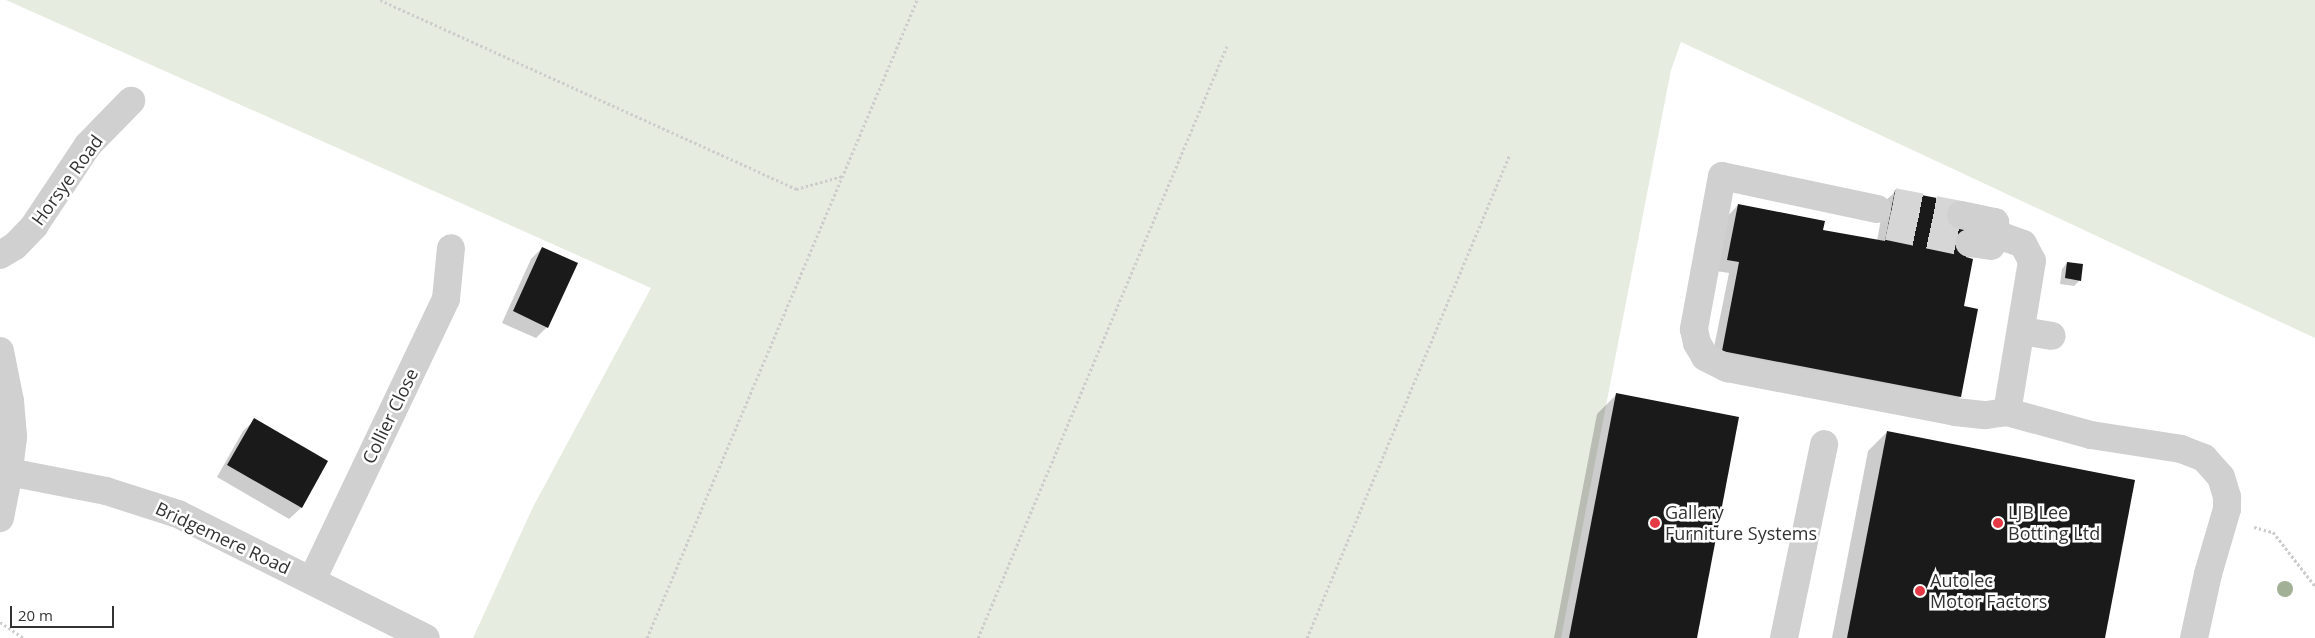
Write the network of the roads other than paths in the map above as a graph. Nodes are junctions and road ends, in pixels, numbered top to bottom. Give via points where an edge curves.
1 (131, 100) dead end
2 (1886, 212) tunnel mouth
3 (1961, 214) tunnel mouth
4 (452, 248) dead end
5 (0, 255) edge
6 (2021, 331) junction
7 (2052, 336) dead end
8 (0, 352) edge
9 (2007, 412) junction
10 (1824, 444) dead end
11 (9, 472) junction
12 (0, 518) edge
13 (312, 580) junction
14 (426, 638) edge
15 (1784, 638) edge
16 (2194, 638) edge

1 - 5 street, Horsye Road via 88,145 34,226 15,246
2 - 9 street via 1722,176 1694,329 1705,357 1727,368 1955,412
3 - 6 street via 1995,222 1981,238 2023,244 2032,261
4 - 13 street, Collier Close via 446,299
6 - 7 street
6 - 9 street
8 - 11 street via 11,419
9 - 16 street via 2091,435 2181,449 2204,458 2214,468 2225,486 2225,520 2208,574
10 - 15 street
11 - 12 street
11 - 13 street, Bridgemere Road via 106,491 151,504
13 - 14 street, Bridgemere Road

